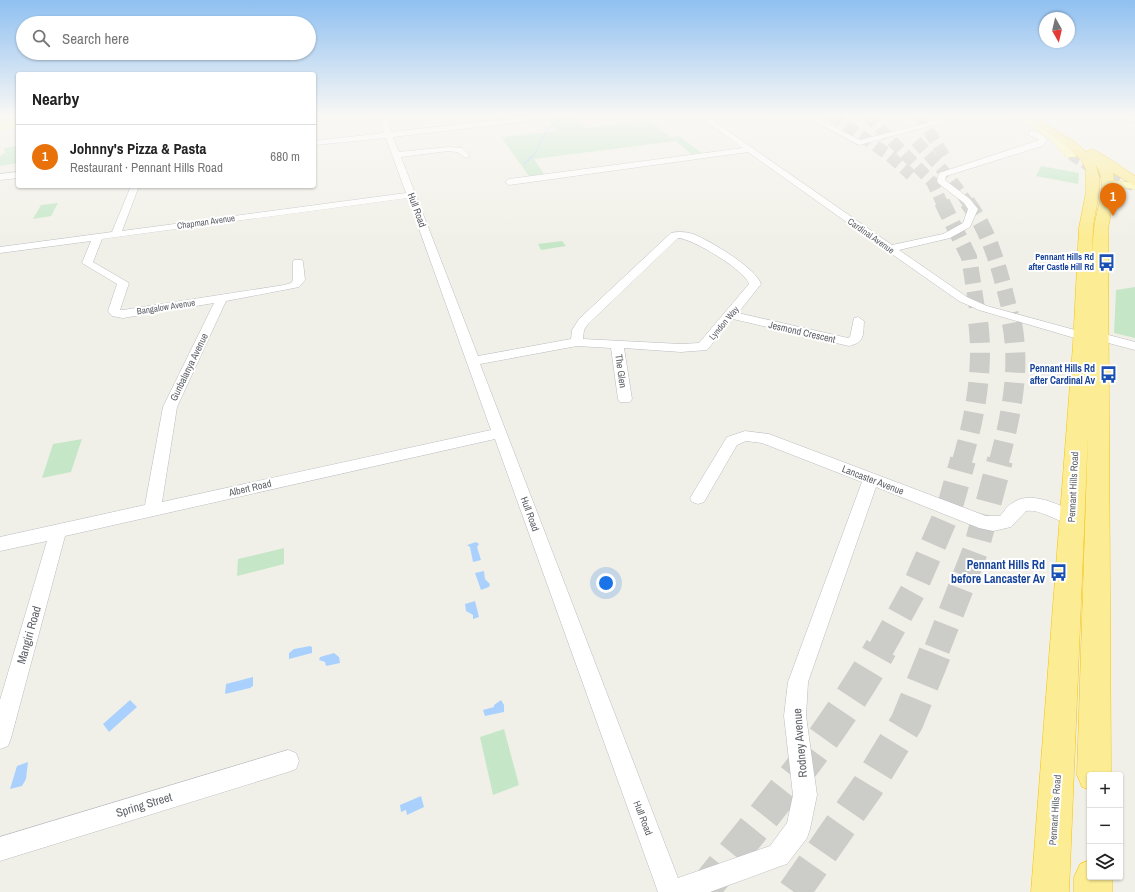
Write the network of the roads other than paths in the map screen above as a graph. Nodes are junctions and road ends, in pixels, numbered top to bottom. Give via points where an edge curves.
1 (397, 157) edge
2 (699, 157) edge
3 (758, 157) edge
4 (999, 157) edge
5 (1083, 157) edge
6 (1094, 157) edge
7 (1096, 157) edge
8 (16, 175) edge
9 (0, 177) edge
10 (509, 182) dead end
11 (1135, 182) edge
12 (1135, 186) edge
13 (134, 188) edge
14 (1109, 190) junction
15 (1093, 192) junction
16 (411, 195) junction
17 (1135, 196) edge
18 (116, 234) junction
19 (98, 236) junction
20 (888, 249) junction
21 (0, 250) edge
22 (298, 262) dead end
23 (222, 298) junction
24 (730, 316) junction
25 (858, 321) dead end
26 (1090, 335) junction
27 (577, 342) junction
28 (617, 344) junction
29 (1135, 346) edge
30 (473, 361) junction
31 (625, 399) dead end
32 (500, 433) junction
33 (871, 479) junction
34 (698, 498) dead end
35 (152, 510) junction
36 (1071, 517) junction
37 (58, 531) junction
38 (0, 544) edge
39 (0, 738) edge
40 (288, 761) dead end
41 (1094, 772) edge
42 (0, 849) edge
43 (1093, 880) edge
44 (671, 892) edge
45 (674, 892) edge
46 (1050, 892) edge
47 (1093, 892) edge

1 - 16 street, Hull Road
2 - 10 street
3 - 20 street, Cardinal Avenue
4 - 20 street via 942,175 941,181 967,201 973,209 967,225 946,236
5 - 15 highway, Pennant Hills Road via 1091,169
6 - 14 highway via 1102,167
7 - 11 highway
8 - 9 street
12 - 14 main road
13 - 18 street
14 - 15 highway via 1101,183
14 - 17 highway
14 - 26 highway, Pennant Hills Road via 1102,218
15 - 26 highway, Pennant Hills Road via 1086,228
16 - 18 street, Chapman Avenue
16 - 30 street, Hull Road
18 - 19 street, Chapman Avenue
19 - 21 street, Chapman Avenue
19 - 23 street, Bangalow Avenue via 87,263 123,283 114,311 116,313
20 - 26 street, Cardinal Avenue via 962,299 983,308
22 - 23 street, Bangalow Avenue via 299,280 295,285
23 - 35 street, Gunbalanya Avenue via 170,407
24 - 25 street, Jesmond Crescent via 849,342 856,339
24 - 27 street, Lyndon Way via 754,287 754,280 741,268 689,236 675,235 583,322 578,330
24 - 28 street, Lyndon Way via 703,347
26 - 29 street, Cardinal Avenue
26 - 36 highway, Pennant Hills Road
26 - 41 highway, Pennant Hills Road
27 - 28 street, Lyndon Way
27 - 30 street, Lyndon Way
28 - 31 street, The Glen
30 - 32 street, Hull Road
32 - 35 street, Albert Road
32 - 44 street, Hull Road
33 - 34 street, Lancaster Avenue via 764,438 745,436 732,441
33 - 36 street, Lancaster Avenue via 970,518 993,524 1005,522 1016,509 1028,505 1038,505
33 - 45 street, Rodney Avenue via 798,682 795,716 805,795 798,829 778,855
35 - 37 street, Albert Road
36 - 46 highway, Pennant Hills Road
37 - 38 street, Albert Road
37 - 39 street, Mangiri Road
40 - 42 street, Spring Street
43 - 47 highway

